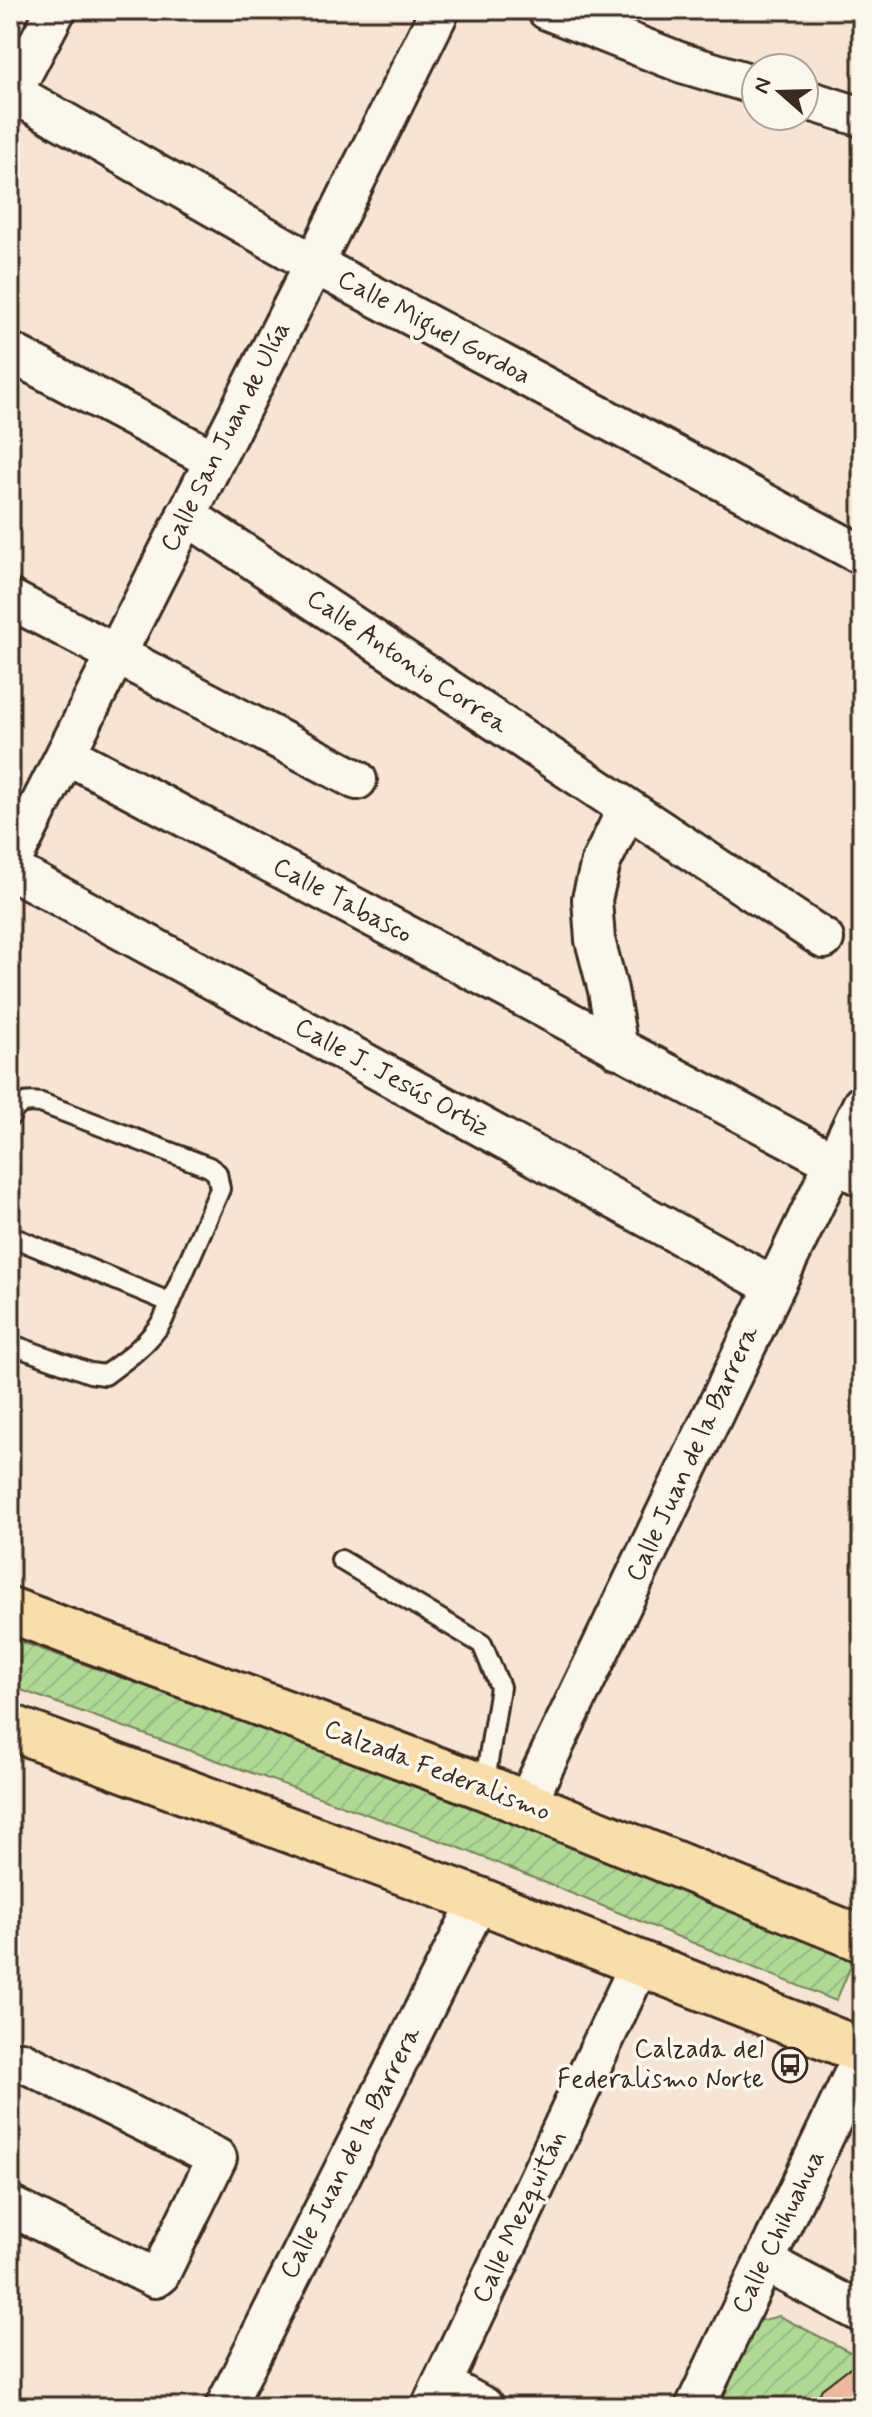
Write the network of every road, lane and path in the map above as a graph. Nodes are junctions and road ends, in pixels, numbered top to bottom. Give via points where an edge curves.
1 (56, 10) edge
2 (440, 10) edge
3 (547, 10) edge
4 (740, 80) edge
5 (11, 94) edge
6 (820, 104) edge
7 (862, 117) edge
8 (314, 264) junction
9 (10, 352) edge
10 (214, 460) junction
11 (186, 515) junction
12 (862, 555) edge
13 (10, 599) edge
14 (117, 655) junction
15 (66, 754) junction
16 (357, 780) dead end
17 (627, 809) junction
18 (10, 866) edge
19 (824, 939) dead end
20 (618, 1049) junction
21 (862, 1105) edge
22 (10, 1117) edge
23 (848, 1171) edge
24 (10, 1236) edge
25 (773, 1286) junction
26 (169, 1302) junction
27 (10, 1344) edge
28 (341, 1560) dead end
29 (10, 1610) edge
30 (10, 1727) edge
31 (484, 1787) junction
32 (526, 1804) junction
33 (479, 1900) junction
34 (862, 1939) edge
35 (640, 1963) junction
36 (862, 2051) edge
37 (862, 2057) edge
38 (21, 2061) dead end
39 (10, 2206) edge
40 (765, 2262) junction
41 (862, 2313) edge
42 (436, 2396) edge
43 (225, 2407) edge
44 (484, 2407) edge
45 (695, 2407) edge

1 - 5 street
2 - 8 street, Calle San Juan de Ulúa
3 - 4 street
5 - 8 street, Calle Miguel Gordoa
6 - 7 street
8 - 10 street, Calle San Juan de Ulúa
8 - 12 street, Calle Miguel Gordoa
9 - 10 street
10 - 11 street, Calle San Juan de Ulúa
11 - 14 street, Calle San Juan de Ulúa
11 - 17 street, Calle Antonio Correa
13 - 14 street
14 - 15 street, Calle San Juan de Ulúa
14 - 16 street
15 - 18 street, Calle San Juan de Ulúa
15 - 20 street, Calle Tabasco
17 - 19 street, Calle Antonio Correa
17 - 20 street via 601,862 592,899 595,940
18 - 25 street, Calle J. Jesús Ortiz
20 - 23 street, Calle Tabasco
21 - 23 street, Calle Juan de la Barrera
22 - 26 lane via 15,1106 26,1101 41,1103 217,1173 220,1189
23 - 25 street, Calle Juan de la Barrera
24 - 26 lane
25 - 32 street, Calle Juan de la Barrera
26 - 27 lane via 154,1335 105,1375
28 - 31 lane via 482,1644 500,1687
29 - 31 main road, Calzada Federalismo
30 - 33 main road
31 - 32 main road, Calzada Federalismo
32 - 34 main road, Calzada Federalismo
33 - 35 main road
33 - 43 street, Calle Juan de la Barrera
35 - 36 main road
35 - 42 street, Calle Mezquitán
37 - 40 street, Calle Chihuahua
38 - 39 street via 217,2158 155,2278
40 - 41 street
40 - 45 street, Calle Chihuahua
42 - 44 street

